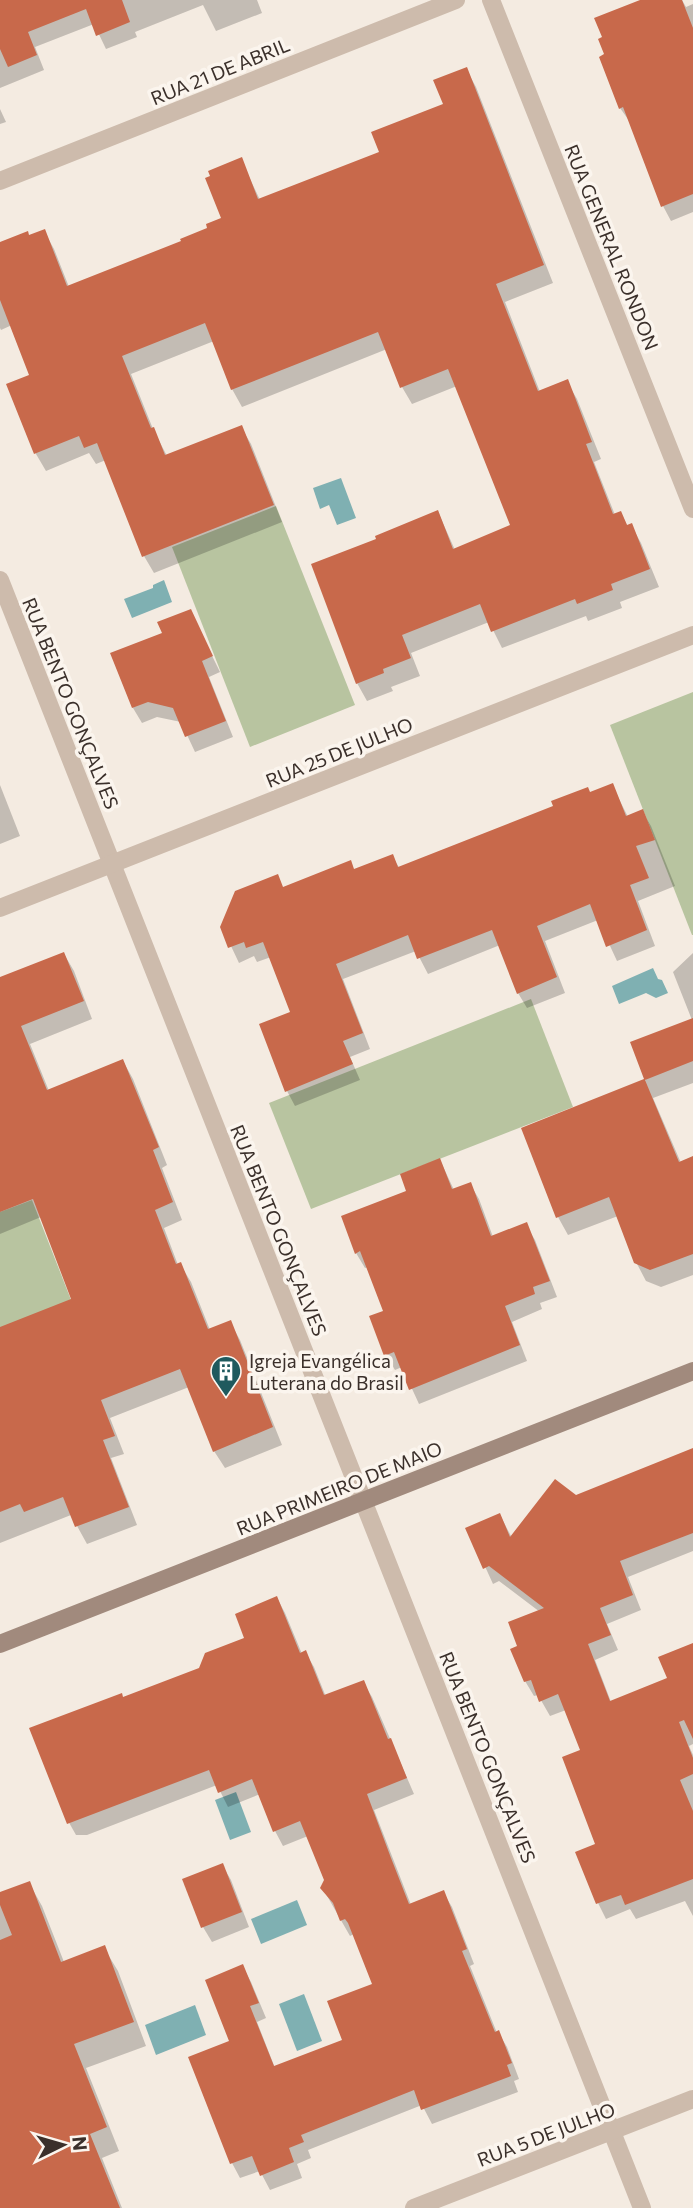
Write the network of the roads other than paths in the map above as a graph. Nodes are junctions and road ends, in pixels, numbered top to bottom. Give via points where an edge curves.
1 (456, 0) edge
2 (491, 0) edge
3 (0, 181) edge
4 (693, 509) edge
5 (0, 580) edge
6 (693, 635) edge
7 (112, 864) junction
8 (0, 908) edge
9 (693, 1371) edge
10 (364, 1500) junction
11 (0, 1644) edge
12 (693, 2099) edge
13 (612, 2130) junction
14 (414, 2208) edge
15 (642, 2208) edge

1 - 3 street, RUA 21 DE ABRIL
2 - 4 street, RUA GENERAL RONDON
5 - 7 street, RUA BENTO GONÇALVES
6 - 7 street, RUA 25 DE JULHO
7 - 8 street, RUA 25 DE JULHO
7 - 10 street, RUA BENTO GONÇALVES
9 - 10 street, RUA PRIMEIRO DE MAIO
10 - 11 street, RUA PRIMEIRO DE MAIO
10 - 13 street, RUA BENTO GONÇALVES
12 - 13 street, RUA 5 DE JULHO
13 - 14 street, RUA 5 DE JULHO
13 - 15 street, RUA BENTO GONÇALVES

